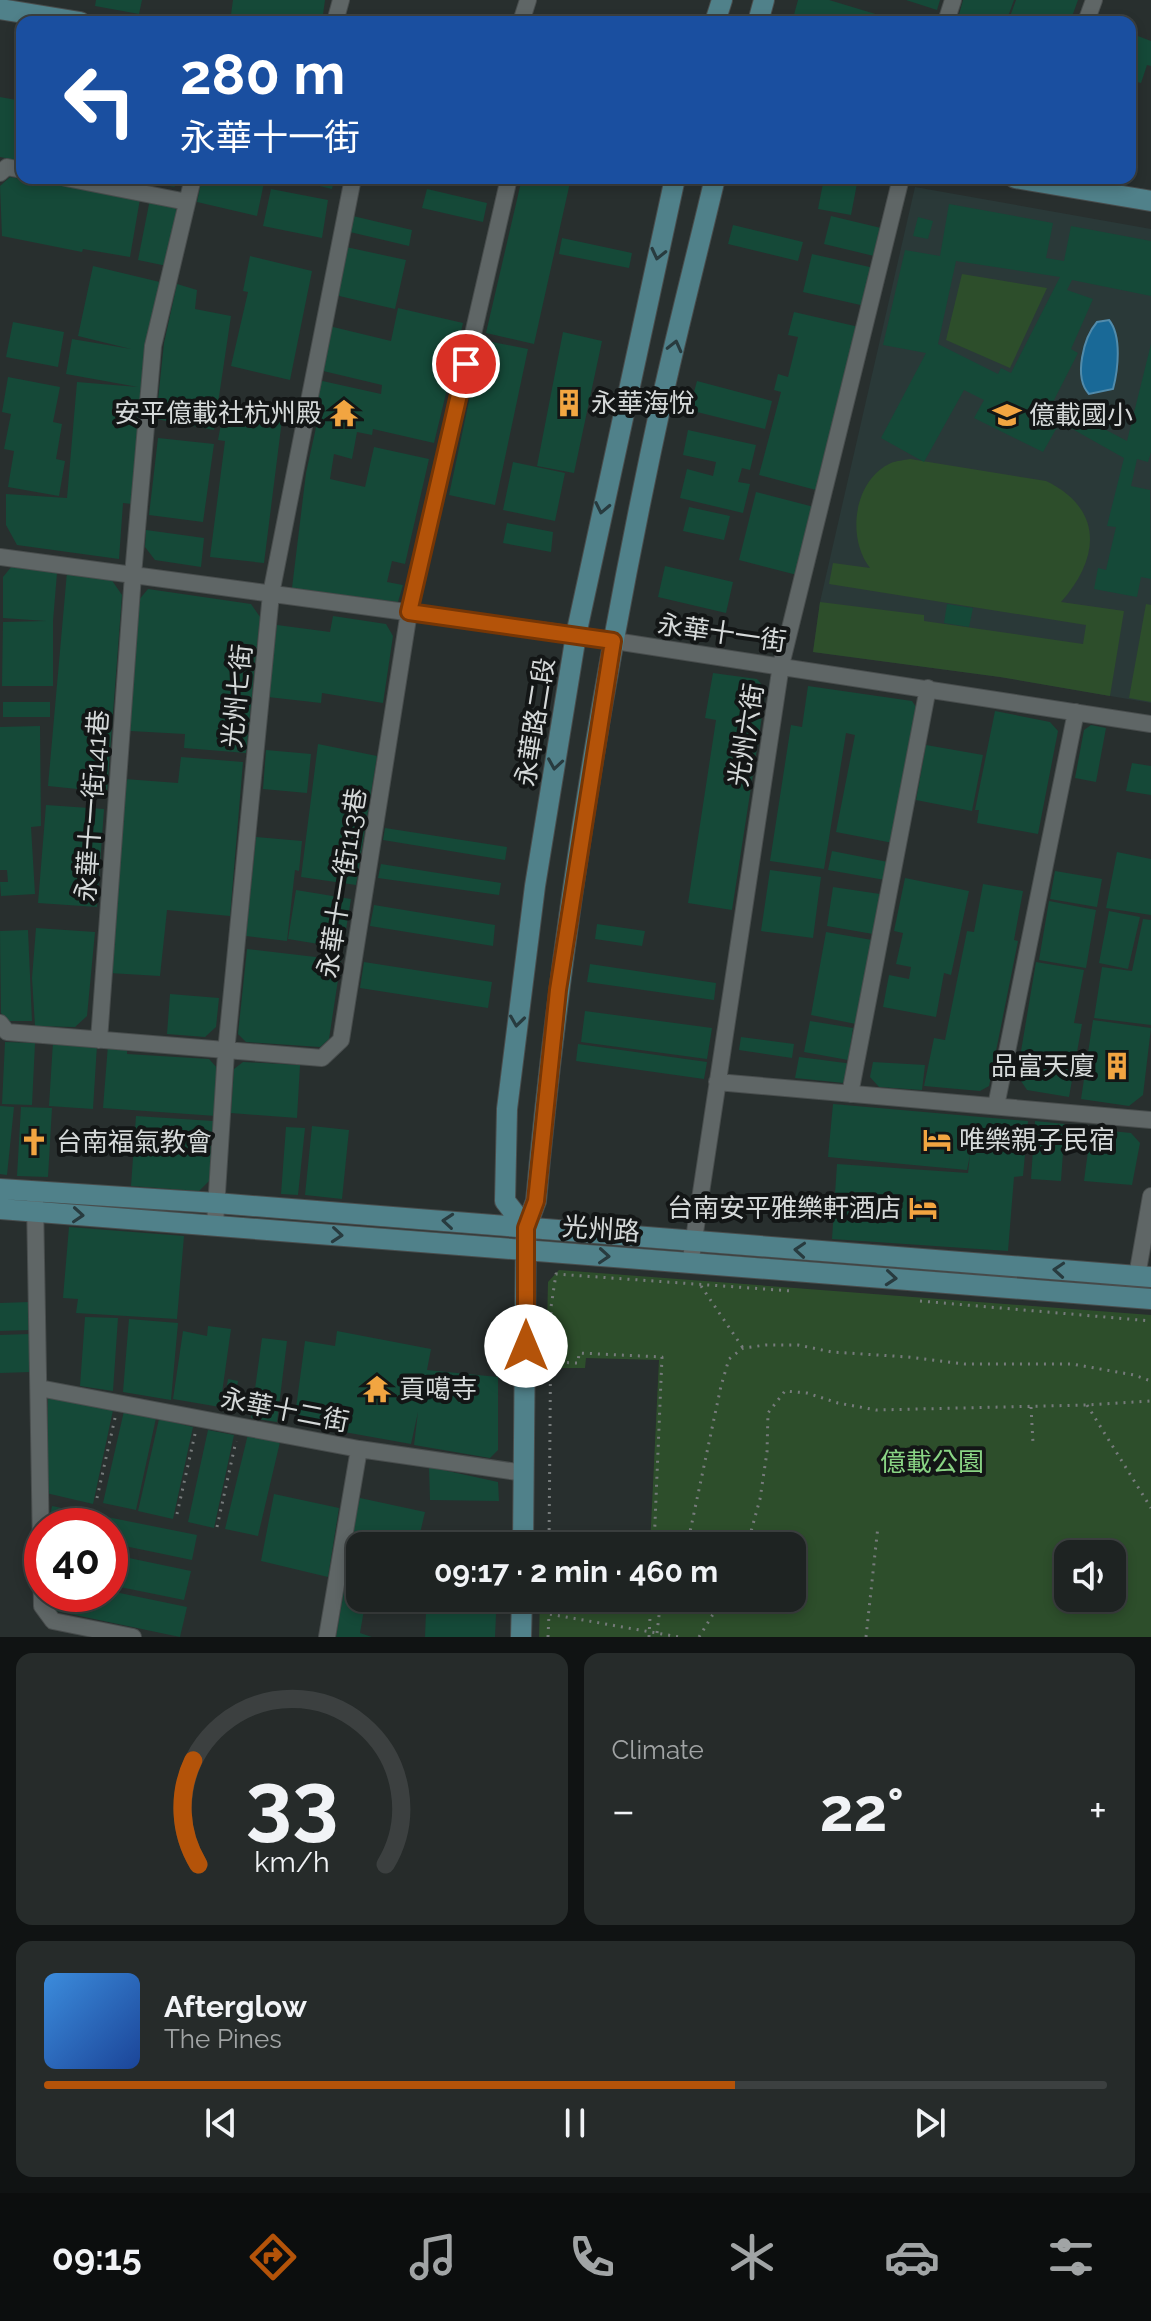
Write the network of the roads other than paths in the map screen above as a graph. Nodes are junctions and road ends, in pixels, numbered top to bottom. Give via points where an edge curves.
1 (0, 9) edge
2 (43, 16) edge
3 (96, 184) edge
4 (192, 184) edge
5 (352, 184) edge
6 (508, 184) edge
7 (674, 184) edge
8 (714, 184) edge
9 (900, 184) edge
10 (1054, 184) edge
11 (1151, 201) edge
12 (187, 202) junction
13 (0, 557) edge
14 (133, 575) junction
15 (271, 594) junction
16 (409, 612) junction
17 (576, 635) junction
18 (613, 641) junction
19 (781, 665) junction
20 (928, 688) junction
21 (1076, 712) junction
22 (1151, 724) edge
23 (0, 1023) edge
24 (99, 1040) junction
25 (226, 1052) junction
26 (717, 1082) junction
27 (850, 1094) junction
28 (996, 1106) junction
29 (1151, 1120) edge
30 (0, 1189) edge
31 (1151, 1196) edge
32 (35, 1202) junction
33 (216, 1203) junction
34 (0, 1209) edge
35 (215, 1224) junction
36 (526, 1228) junction
37 (526, 1251) junction
38 (692, 1252) junction
39 (1144, 1276) edge
40 (1142, 1298) edge
41 (39, 1388) junction
42 (359, 1449) junction
43 (524, 1473) junction
44 (523, 1532) edge
45 (522, 1612) edge
46 (133, 1637) edge
47 (327, 1637) edge
48 (521, 1637) edge

1 - 2 street
3 - 12 street
4 - 12 street, 永華十一街141巷
5 - 15 street, 光州七街
6 - 16 street, 永華十一街113巷
7 -> 17 street, 永華路二段
18 -> 8 street via 663,394
9 - 19 street, 光州六街
10 - 11 street
12 - 14 street, 永華十一街141巷 via 153,346
13 - 14 street, 永華十一街
14 - 15 street, 永華十一街
14 - 24 street, 永華十一街141巷
15 - 16 street, 永華十一街
15 - 25 street, 光州七街
16 - 17 street, 永華十一街
16 - 25 street, 永華十一街113巷 via 341,1040 322,1058
17 - 18 street, 永華十一街
17 -> 36 street, 永華路二段 via 535,886 507,1109 505,1201
18 - 19 street, 永華十一街
18 - 36 street via 558,990 536,1201
19 - 20 street, 永華十一街
19 - 26 street, 光州六街
20 - 21 street, 永華十一街
20 - 27 street
21 - 22 street, 永華十一街
21 - 28 street
23 - 24 street, 永華十一街113巷 via 7,1032
24 - 25 street, 永華十一街113巷
25 - 33 street, 光州七街
26 - 27 street
26 - 38 street, 光州六街
27 - 28 street
28 - 29 street
30 - 32 street, 光州路
31 - 39 street
32 - 33 street, 光州路
32 - 34 street, 光州路
32 -> 35 street, 光州路
32 - 41 street
33 - 35 street, 光州七街
36 -> 33 street, 光州路
35 -> 37 street, 光州路
36 - 37 street
36 - 38 street, 光州路
37 -> 38 street, 光州路
37 - 43 street
39 -> 38 street, 光州路
38 -> 40 street, 光州路
39 - 40 street
41 - 42 street, 永華十二街
41 - 46 street via 42,1606 53,1621
42 - 43 street, 永華十二街
42 - 47 street
43 - 44 street
45 - 48 street

